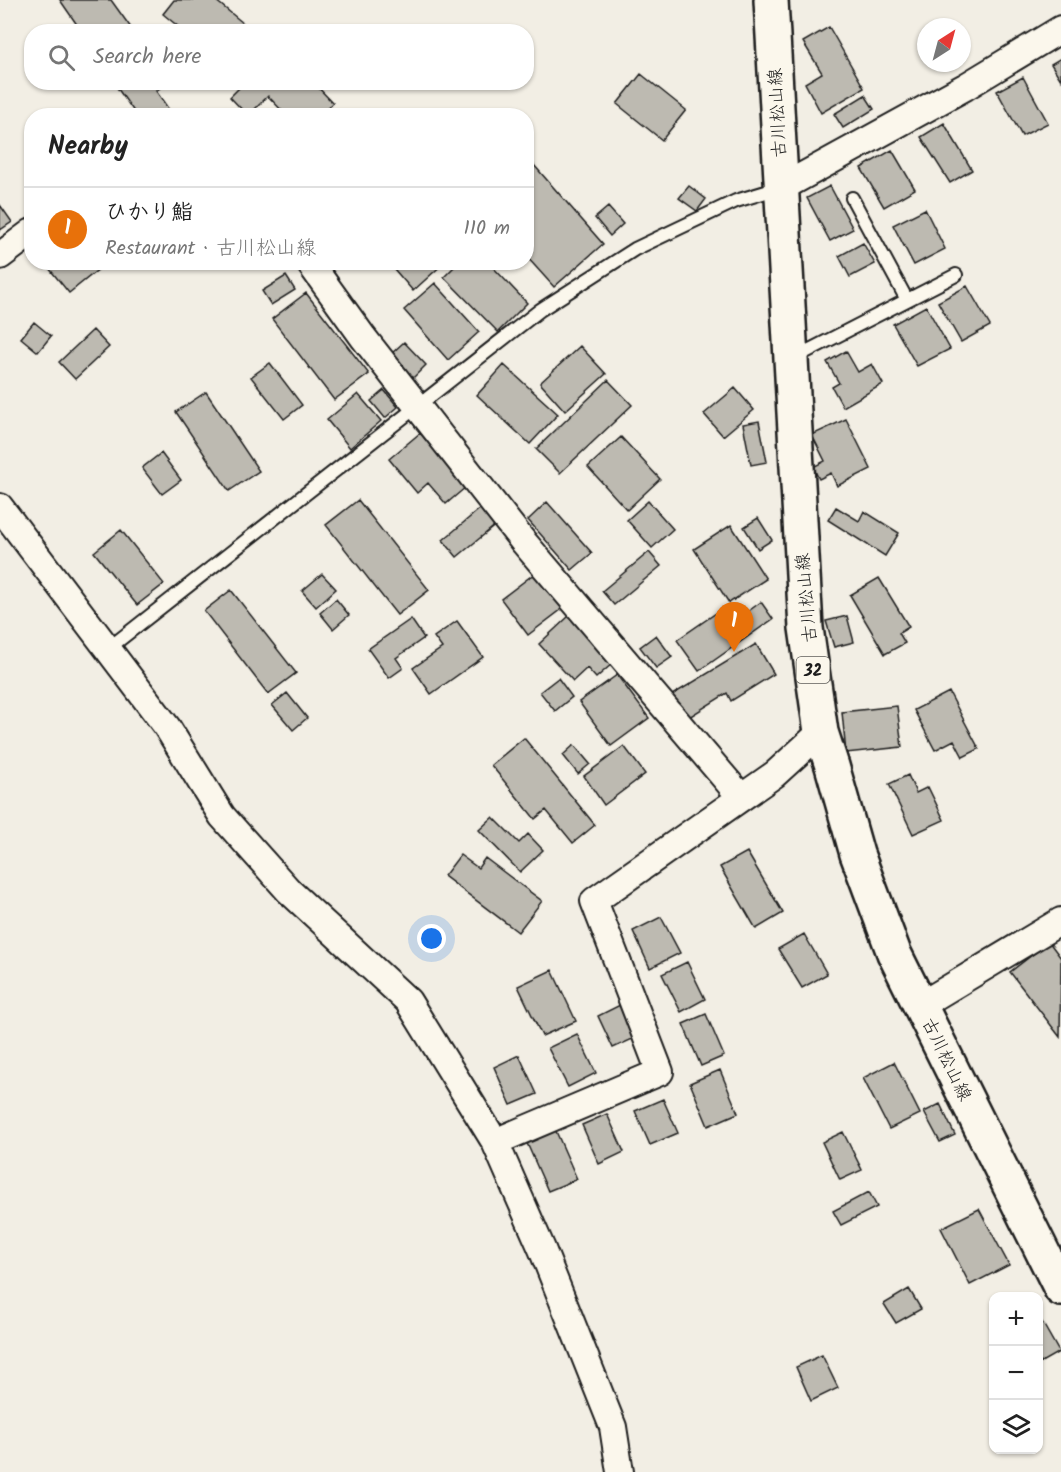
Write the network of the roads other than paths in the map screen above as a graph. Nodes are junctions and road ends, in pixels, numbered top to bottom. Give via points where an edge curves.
1 (771, 0) edge
2 (1061, 29) edge
3 (780, 188) junction
4 (852, 198) dead end
5 (24, 238) edge
6 (0, 256) edge
7 (315, 270) edge
8 (956, 275) dead end
9 (907, 300) junction
10 (791, 360) junction
11 (417, 405) junction
12 (0, 507) edge
13 (109, 648) junction
14 (821, 732) junction
15 (741, 797) junction
16 (1061, 921) edge
17 (921, 1005) junction
18 (495, 1142) junction
19 (1061, 1289) edge
20 (620, 1472) edge

1 - 3 main road, 古川松山線 / 32
2 - 3 street via 965,87
3 - 10 main road, 古川松山線 / 32
3 - 11 lane via 736,201 635,249 540,310
4 - 9 lane
5 - 6 street
7 - 11 street
8 - 9 lane
9 - 10 lane
10 - 14 main road, 古川松山線 / 32 via 806,628
11 - 13 lane
11 - 15 street via 522,540
12 - 13 street
13 - 18 street via 167,727 222,816 289,891 408,1001
14 - 15 street via 775,774
14 - 17 main road, 古川松山線 / 32 via 856,854 894,953
15 - 18 street via 594,901 660,1072
16 - 17 street
17 - 19 main road, 古川松山線 / 32
18 - 20 street via 613,1427

